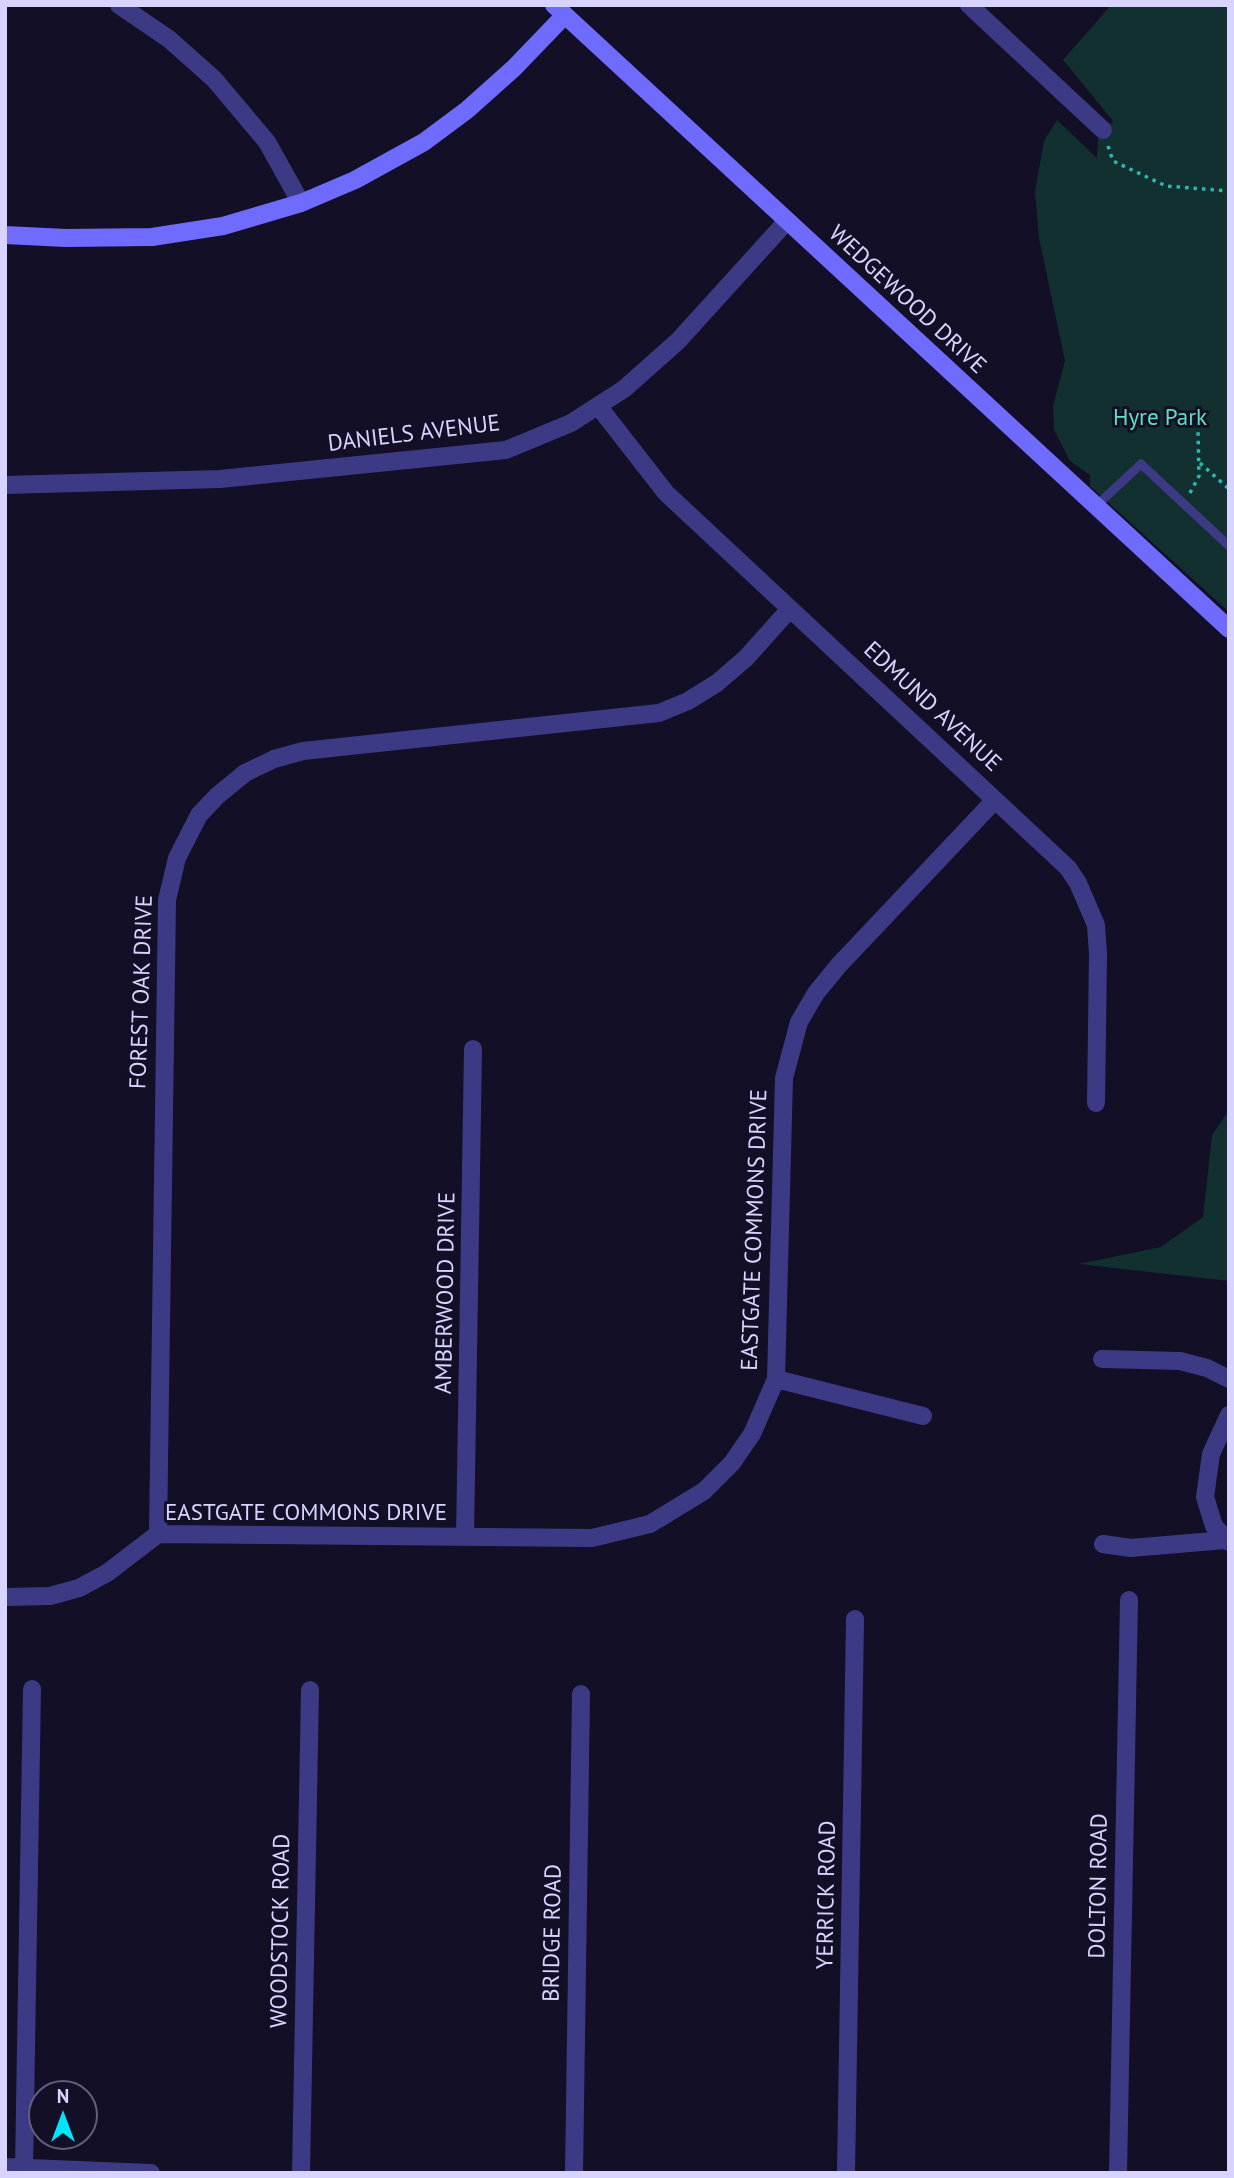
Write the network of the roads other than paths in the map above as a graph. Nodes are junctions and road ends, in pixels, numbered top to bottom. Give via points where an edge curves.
1 (119, 5) edge
2 (969, 5) edge
3 (564, 8) edge
4 (1102, 130) road end
5 (301, 203) junction
6 (786, 222) junction
7 (5, 235) edge
8 (599, 407) junction
9 (5, 485) edge
10 (1094, 507) junction
11 (1229, 546) edge
12 (789, 610) junction
13 (1229, 629) edge
14 (995, 800) junction
15 (473, 1049) dead end
16 (1096, 1102) dead end
17 (1102, 1359) dead end
18 (776, 1379) junction
19 (1229, 1379) edge
20 (1229, 1415) edge
21 (923, 1416) dead end
22 (159, 1534) junction
23 (465, 1537) junction
24 (1227, 1541) edge
25 (1103, 1544) dead end
26 (5, 1597) edge
27 (1129, 1600) dead end
28 (855, 1619) dead end
29 (32, 1689) dead end
30 (310, 1690) dead end
31 (581, 1694) dead end
32 (5, 2167) edge
33 (24, 2168) junction
34 (150, 2173) edge
35 (301, 2173) edge
36 (574, 2173) edge
37 (846, 2173) edge
38 (1118, 2173) edge

1 - 5 street via 169,39 223,89 267,142
2 - 4 street
3 - 5 street via 514,68 435,134 355,180
3 - 6 street, WEDGEWOOD DRIVE
5 - 7 street via 223,226 152,237
6 - 8 street, DANIELS AVENUE via 678,341
6 - 10 street, WEDGEWOOD DRIVE
8 - 9 street, DANIELS AVENUE via 535,439 477,454 177,482
8 - 12 street, EDMUND AVENUE via 666,493
10 - 11 lane via 1141,464
10 - 13 street, WEDGEWOOD DRIVE
12 - 14 street, EDMUND AVENUE
12 - 22 street, FOREST OAK DRIVE via 717,683 688,702 659,713 303,751 245,773 216,796 195,822 177,858 167,900
14 - 16 street, EDMUND AVENUE via 1068,868 1092,911 1098,954
14 - 18 street, EASTGATE COMMONS DRIVE via 839,965 816,993 793,1036 784,1078
15 - 23 street, AMBERWOOD DRIVE
17 - 19 street via 1180,1361
18 - 21 street
18 - 23 street, EASTGATE COMMONS DRIVE via 752,1434 732,1463 704,1491 650,1524 592,1538
20 - 24 street via 1211,1454 1205,1483 1207,1511
22 - 23 street, EASTGATE COMMONS DRIVE
22 - 26 street, EASTGATE COMMONS DRIVE via 79,1588 50,1596
24 - 25 street via 1131,1548
27 - 38 street, DOLTON ROAD
28 - 37 street, YERRICK ROAD
29 - 33 street
30 - 35 street, WOODSTOCK ROAD
31 - 36 street, BRIDGE ROAD
32 - 33 street
33 - 34 street

